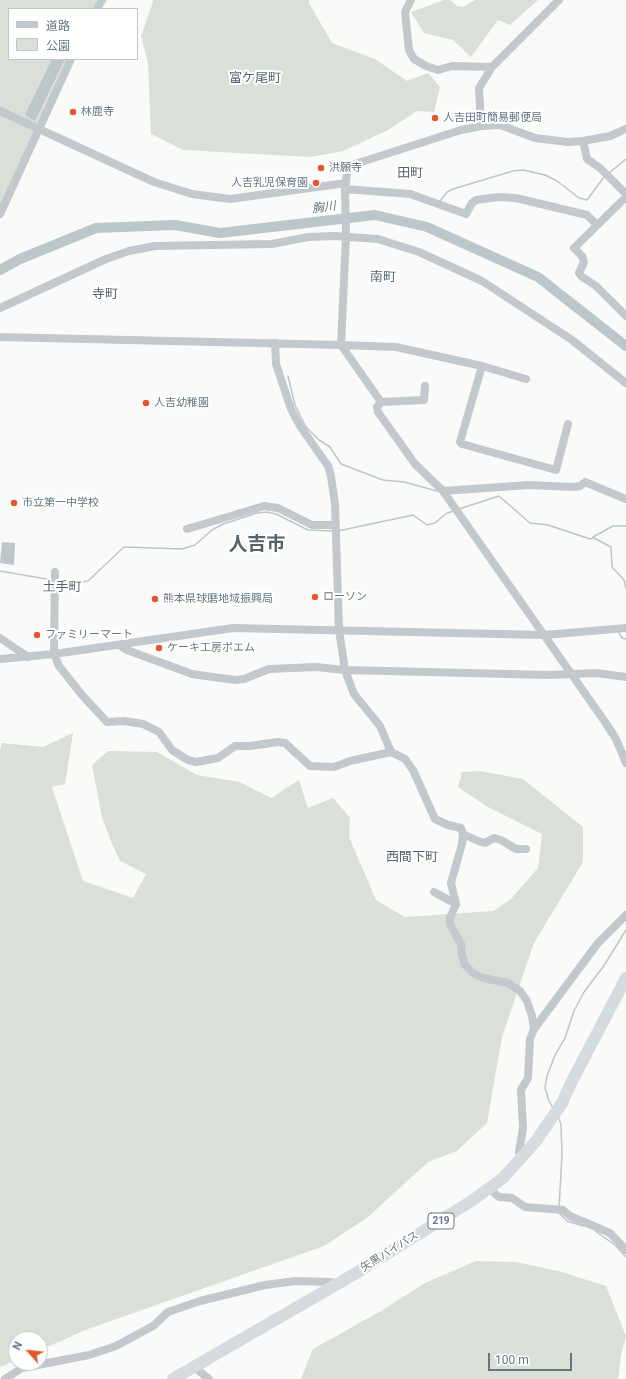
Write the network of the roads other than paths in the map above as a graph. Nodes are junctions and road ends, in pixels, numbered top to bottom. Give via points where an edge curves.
1 (411, 0) edge
2 (559, 0) edge
3 (71, 60) edge
4 (492, 67) junction
5 (0, 111) edge
6 (481, 126) junction
7 (39, 129) junction
8 (626, 129) edge
9 (583, 141) junction
10 (345, 186) junction
11 (626, 194) edge
12 (626, 198) edge
13 (0, 214) edge
14 (597, 225) junction
15 (346, 234) junction
16 (0, 308) edge
17 (626, 316) edge
18 (0, 337) edge
19 (275, 343) junction
20 (341, 345) junction
21 (482, 366) junction
22 (526, 379) dead end
23 (626, 383) edge
24 (425, 386) dead end
25 (380, 402) junction
26 (568, 424) dead end
27 (443, 491) junction
28 (626, 499) edge
29 (335, 526) junction
30 (187, 529) dead end
31 (55, 572) dead end
32 (626, 628) edge
33 (339, 630) junction
34 (544, 635) junction
35 (0, 638) edge
36 (119, 644) junction
37 (54, 654) junction
38 (28, 657) junction
39 (0, 659) edge
40 (345, 670) junction
41 (571, 673) junction
42 (626, 677) edge
43 (391, 752) junction
44 (626, 763) edge
45 (463, 834) junction
46 (526, 849) dead end
47 (434, 892) dead end
48 (456, 904) junction
49 (626, 915) edge
50 (626, 978) edge
51 (534, 1029) junction
52 (521, 1159) junction
53 (489, 1189) junction
54 (626, 1250) edge
55 (331, 1282) dead end
56 (194, 1367) junction
57 (5, 1379) edge
58 (173, 1379) edge
59 (208, 1379) edge

1 - 4 street via 405,12 409,50 414,59 438,70 452,66
2 - 4 street
3 - 7 street
4 - 6 street via 479,88
5 - 7 street
6 - 9 street via 500,125 535,138
6 - 10 street via 360,161 352,165
7 - 10 street via 154,182 192,194 230,199
7 - 13 street
8 - 9 street via 610,136
9 - 11 street via 587,159
10 - 14 street via 410,194 466,214 476,200 516,198 587,215
10 - 15 street
12 - 14 street
14 - 17 street via 574,248 584,262 579,273
15 - 16 street via 308,237 272,244 155,246 129,251 94,264
15 - 20 street
15 - 23 street via 393,243 482,281 572,340
18 - 19 street
19 - 20 street
19 - 29 street via 276,364 292,409 300,426 328,466 335,504
20 - 21 street via 396,347
20 - 25 street
21 - 22 street
21 - 26 street via 460,442 462,444 556,470
24 - 25 street via 424,400
25 - 27 street via 378,412 415,464
27 - 28 street via 529,485 574,487 585,482
27 - 34 street
29 - 30 street via 312,525 278,508 264,506
29 - 33 street
31 - 37 street
32 - 34 street
33 - 34 street
33 - 36 street via 233,628
33 - 40 street
34 - 41 street
35 - 38 street
36 - 37 street
36 - 40 street via 127,650 192,674 235,680 279,668 316,667
37 - 38 street
37 - 43 street via 82,695 107,722 143,724 159,732 172,750 188,760 196,762 218,758 235,746 278,742 285,743 310,766 334,767 350,760
38 - 39 street
40 - 41 street via 549,675
40 - 43 street via 354,694 380,726
41 - 42 street
41 - 44 street via 616,739
43 - 45 street via 405,759 413,770 435,819 461,828
45 - 46 street via 485,843 494,838 516,849
45 - 48 street via 451,883
47 - 48 street
48 - 51 street via 450,924 461,944 465,965 483,978 508,983 520,991 527,1001
49 - 51 street via 598,944
50 - 52 highway, 矢黒バイパス / 219 via 562,1103
51 - 52 street via 530,1039 528,1078 521,1090 524,1128 519,1152
52 - 53 highway, 矢黒バイパス / 219
53 - 54 street via 498,1197 512,1198 525,1207 563,1210 570,1216 610,1233
53 - 56 highway, 矢黒バイパス / 219 via 358,1272
55 - 57 street via 306,1280 265,1285 200,1301 168,1312 148,1329 116,1346 90,1355 22,1368
56 - 58 highway, 矢黒バイパス / 219
56 - 59 street

